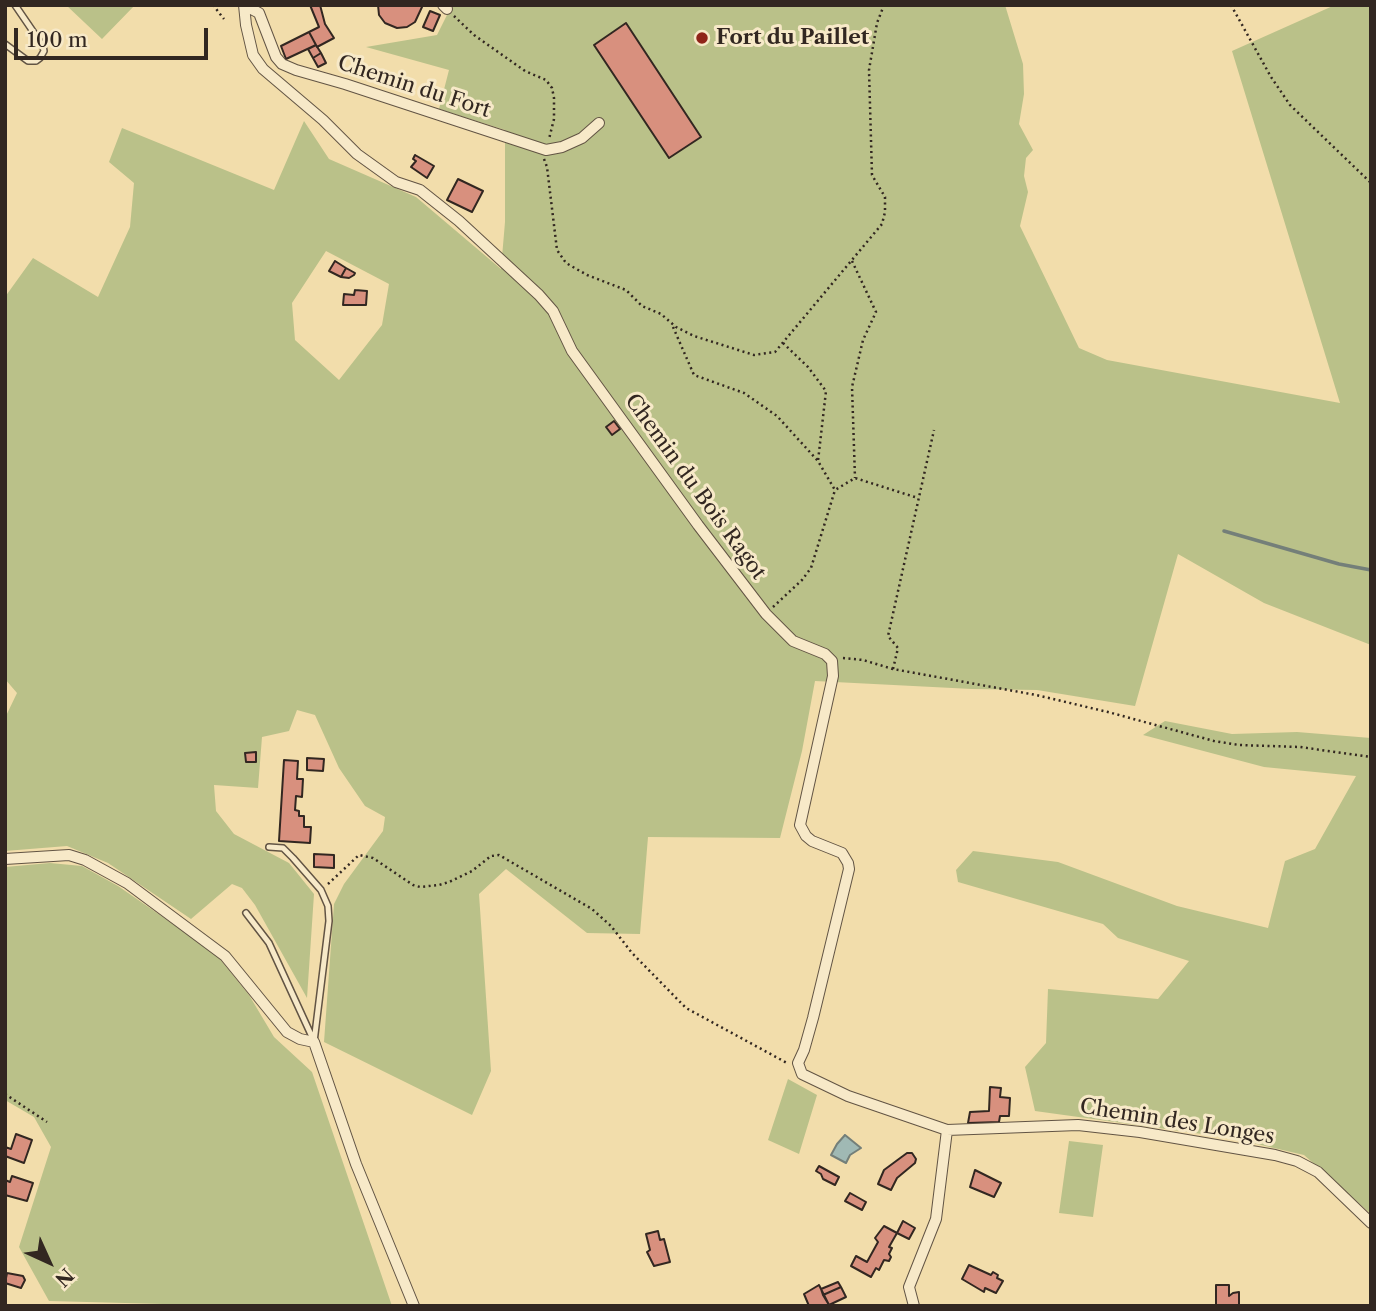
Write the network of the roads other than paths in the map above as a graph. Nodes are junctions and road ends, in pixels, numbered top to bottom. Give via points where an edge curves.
1 (15, 5) edge
2 (244, 5) edge
3 (5, 44) edge
4 (599, 123) dead end
5 (269, 847) dead end
6 (5, 859) edge
7 (246, 913) dead end
8 (314, 1042) junction
9 (800, 1070) joint
10 (947, 1130) junction
11 (1371, 1223) edge
12 (414, 1306) edge
13 (914, 1306) edge

1 - 3 lane via 44,51 36,61 28,61
2 - 4 street, Chemin du Fort via 258,13 276,57 290,68 546,150 582,138
2 - 9 street, Chemin du Bois Ragot via 253,55 263,69 356,154 396,182 420,190 482,240 552,311 572,351 766,614 793,641 829,657 834,665 800,825 812,841 842,853 849,869 798,1063
5 - 8 lane via 288,853 321,890 328,905
6 - 8 street via 69,855 127,883 225,956 287,1032
7 - 8 lane via 269,943
8 - 12 street via 356,1164
9 - 10 street, Chemin des Longes via 848,1096
10 - 11 street, Chemin des Longes via 1078,1125 1275,1155 1318,1172
10 - 13 street via 936,1219 909,1287

